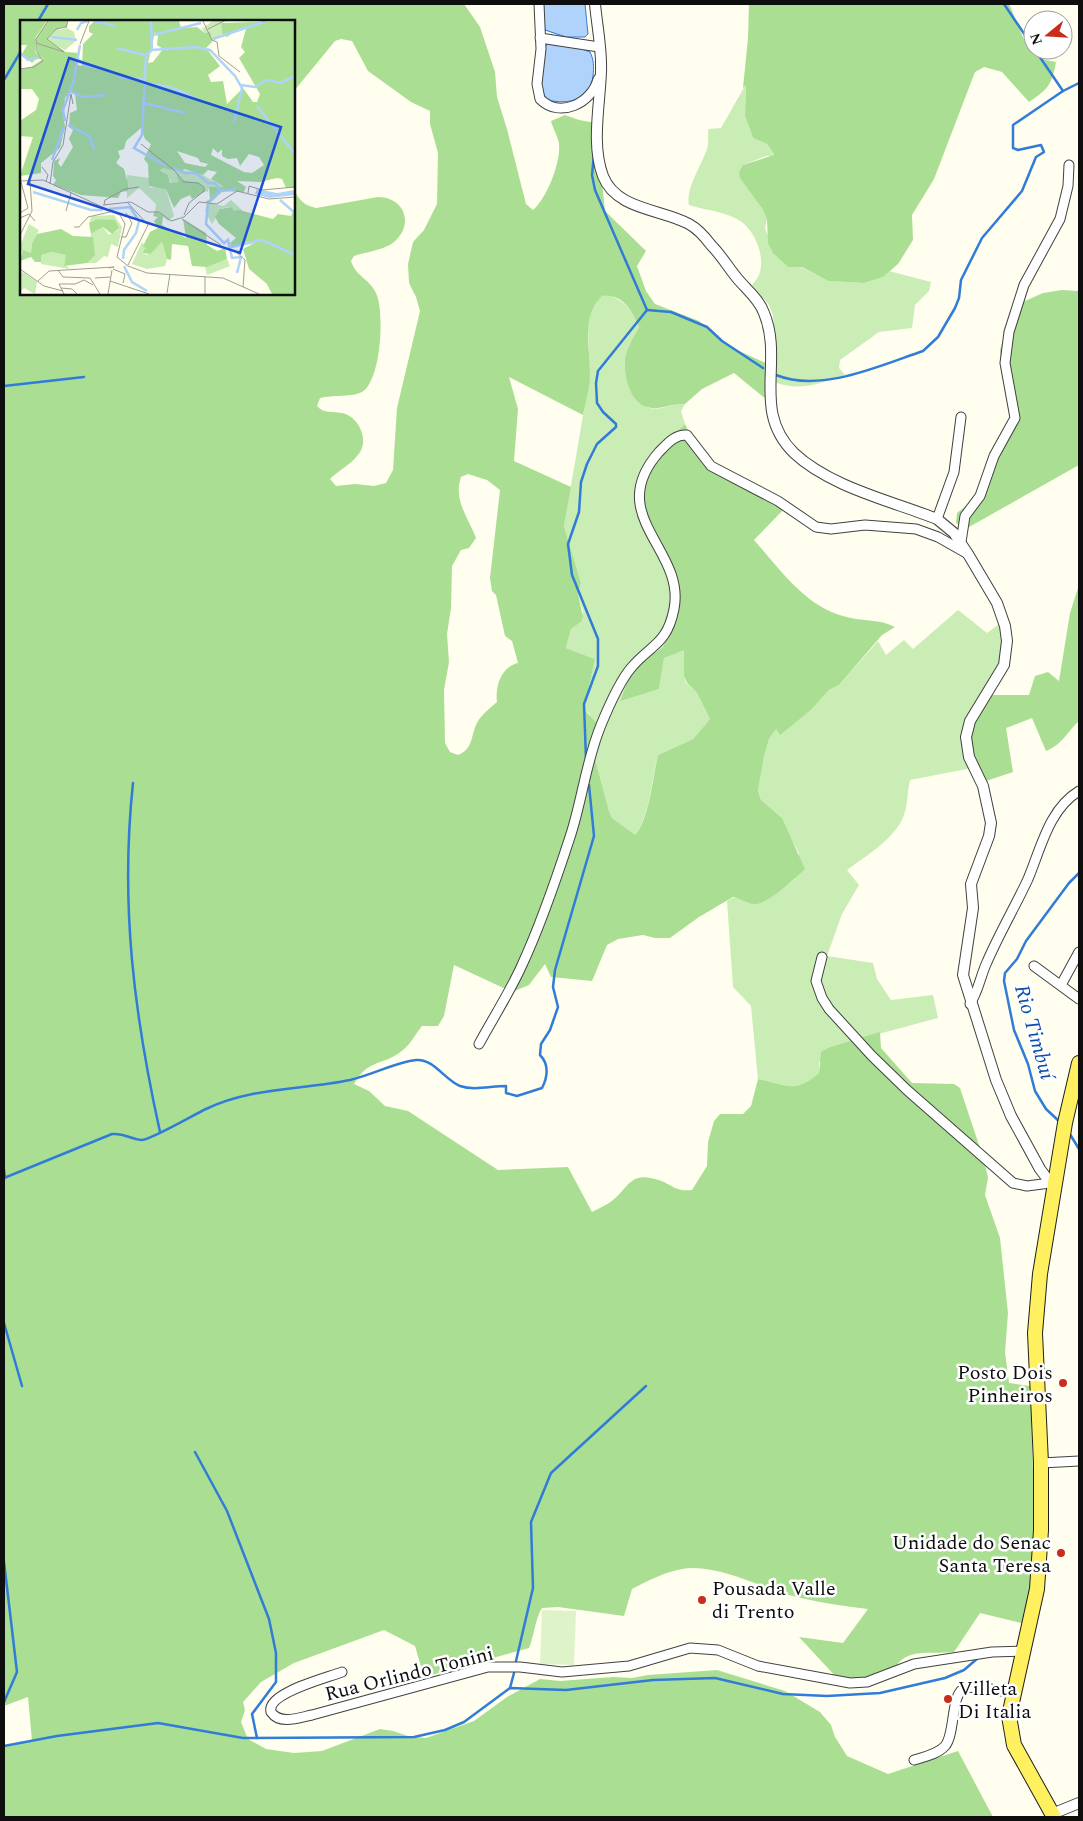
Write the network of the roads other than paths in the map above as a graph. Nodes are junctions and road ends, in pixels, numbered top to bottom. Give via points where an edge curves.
1 (538, 4) edge
2 (595, 4) edge
3 (540, 38) junction
4 (599, 47) junction
5 (601, 69) junction
6 (1069, 165) dead end
7 (962, 417) dead end
8 (937, 519) junction
9 (961, 542) junction
10 (968, 554) junction
11 (1079, 790) edge
12 (1079, 952) edge
13 (822, 957) dead end
14 (1034, 966) dead end
15 (1061, 985) junction
16 (1079, 999) edge
17 (970, 1004) junction
18 (480, 1044) dead end
19 (1079, 1063) edge
20 (1077, 1089) edge
21 (1052, 1186) junction
22 (1079, 1461) edge
23 (1041, 1463) junction
24 (1023, 1651) junction
25 (342, 1672) dead end
26 (1012, 1693) junction
27 (914, 1760) dead end
28 (1079, 1803) edge
29 (1053, 1815) edge

1 - 3 street
2 - 4 street
3 - 4 street
3 - 5 street via 537,92 548,105 570,106 584,102 595,90
4 - 5 street
5 - 8 street via 597,145 599,163 609,188 623,200 696,230 721,256 764,313 769,338 770,403 778,433 803,460 827,476
6 - 9 street via 1068,186 1060,218 1024,285 1009,332 1004,363 1015,418 994,456 980,496 964,516
7 - 8 street via 954,472
8 - 9 street
9 - 10 street
10 - 17 street via 997,604 1008,647 1004,665 970,721 966,737 969,757 983,786 991,823 971,884 972,914 962,975
10 - 18 street via 916,529 865,525 831,530 816,527 778,500 711,466 687,435 677,436 666,445 644,472 640,494 643,516 669,571 674,590 672,619 659,643 630,669 600,726 570,837 534,938
11 - 17 street via 1062,805 1050,823 986,964 979,990
12 - 15 street
13 - 21 street via 816,981 822,998 872,1056 1013,1183
14 - 15 street
15 - 16 street
17 - 21 street via 1011,1116
19 - 20 main road
20 - 21 main road via 1065,1123
21 - 23 main road via 1035,1334
22 - 23 street
23 - 24 main road via 1037,1589
24 - 25 street, Rua Orlindo Tonini via 992,1652 914,1664 866,1682 850,1683 758,1666 718,1650 690,1648 629,1666 562,1672 488,1667 312,1715 284,1720 271,1712 274,1700
24 - 26 main road
26 - 27 street via 972,1687 962,1689 958,1692 948,1742 939,1751
26 - 29 main road via 1009,1716 1014,1745
28 - 29 street

